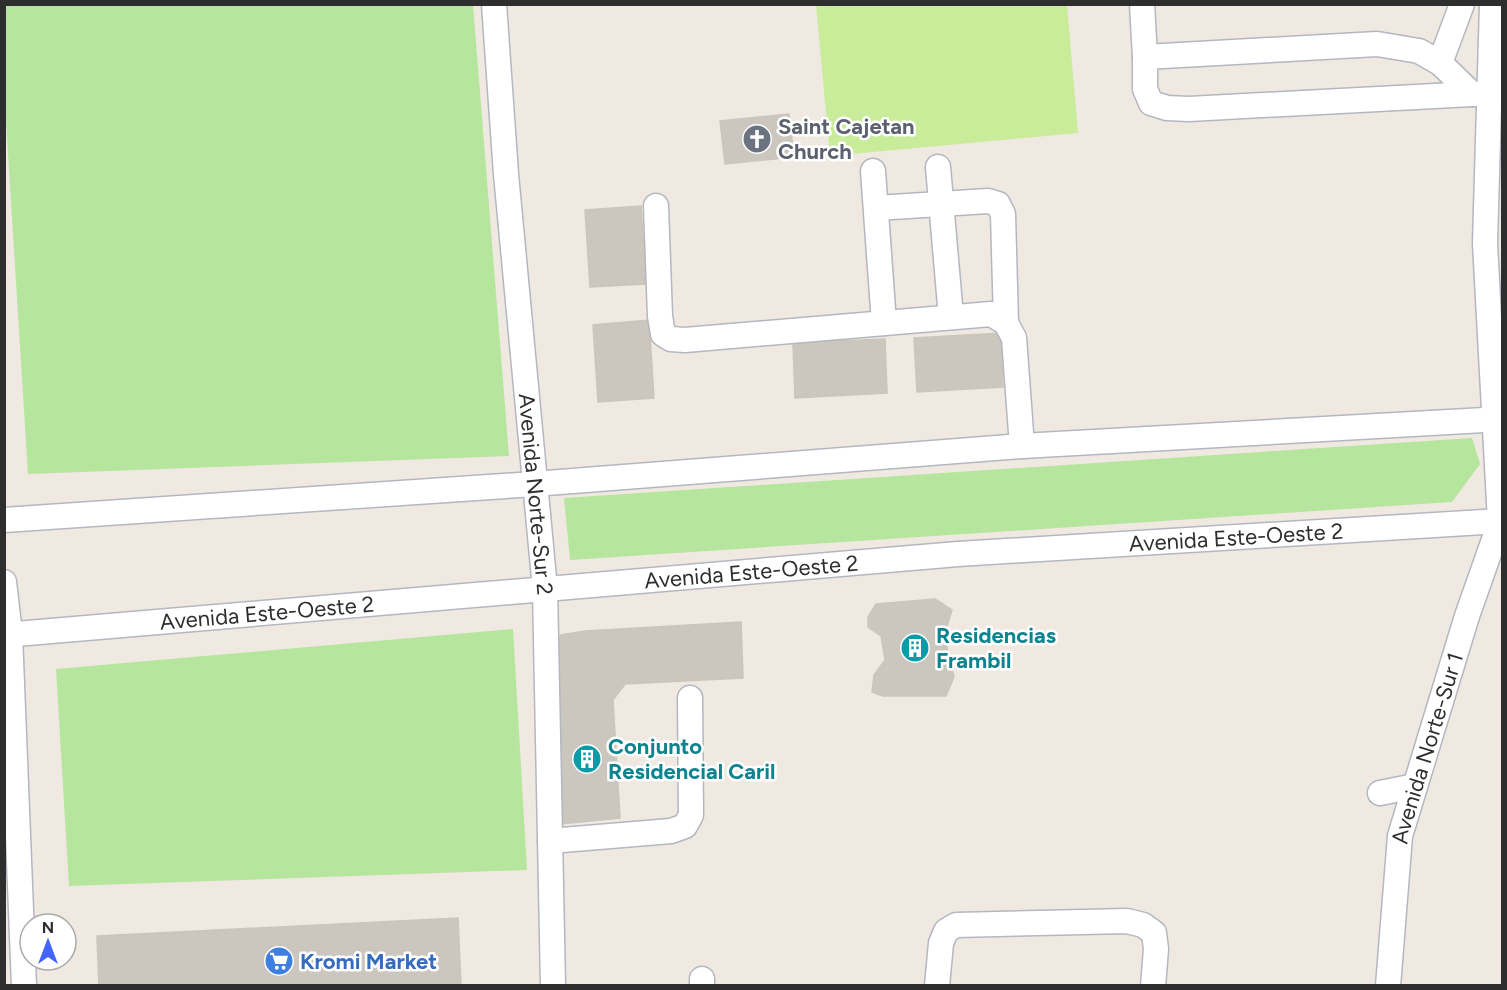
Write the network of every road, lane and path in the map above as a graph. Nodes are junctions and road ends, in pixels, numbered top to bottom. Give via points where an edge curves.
1 (494, 4) edge
2 (1142, 4) edge
3 (1462, 4) edge
4 (1492, 4) edge
5 (1145, 57) junction
6 (1440, 63) junction
7 (1481, 94) junction
8 (938, 167) dead end
9 (873, 171) dead end
10 (941, 204) junction
11 (656, 206) dead end
12 (876, 208) junction
13 (951, 317) junction
14 (884, 323) junction
15 (1006, 323) junction
16 (1498, 420) edge
17 (1022, 446) junction
18 (534, 484) junction
19 (1501, 519) edge
20 (4, 520) edge
21 (4, 582) edge
22 (545, 589) junction
23 (7, 634) edge
24 (690, 698) dead end
25 (1415, 786) junction
26 (1380, 793) dead end
27 (550, 841) junction
28 (13, 906) edge
29 (24, 986) edge
30 (553, 986) edge
31 (937, 986) edge
32 (1153, 986) edge
33 (1388, 986) edge

1 - 18 street, Avenida Norte-Sur 2
2 - 5 street
3 - 6 street
4 - 7 street
5 - 6 street via 1377,44 1419,51
5 - 7 street via 1145,89 1151,103 1167,108
6 - 7 street
7 - 16 street via 1485,243
8 - 10 street
9 - 12 street
10 - 12 street
10 - 13 street
10 - 15 street via 988,201 998,204 1004,214
11 - 14 street via 660,316 663,334 671,339
12 - 14 street
13 - 14 street
13 - 15 street via 991,314
15 - 17 street via 1014,338
16 - 17 street
16 - 19 street
17 - 18 street
18 - 20 street
18 - 22 street, Avenida Norte-Sur 2
19 - 22 street, Avenida Este-Oeste 2 via 958,554
19 - 25 street, Avenida Norte-Sur 1
21 - 23 street
22 - 23 street, Avenida Este-Oeste 2
22 - 27 street, Avenida Norte-Sur 2
23 - 28 street
24 - 27 street via 691,815 685,826 671,831
25 - 26 street
25 - 33 street, Avenida Norte-Sur 1 via 1400,836
27 - 30 street, Avenida Norte-Sur 2
28 - 29 street
31 - 32 street via 941,943 946,931 956,925 1127,921 1154,933

